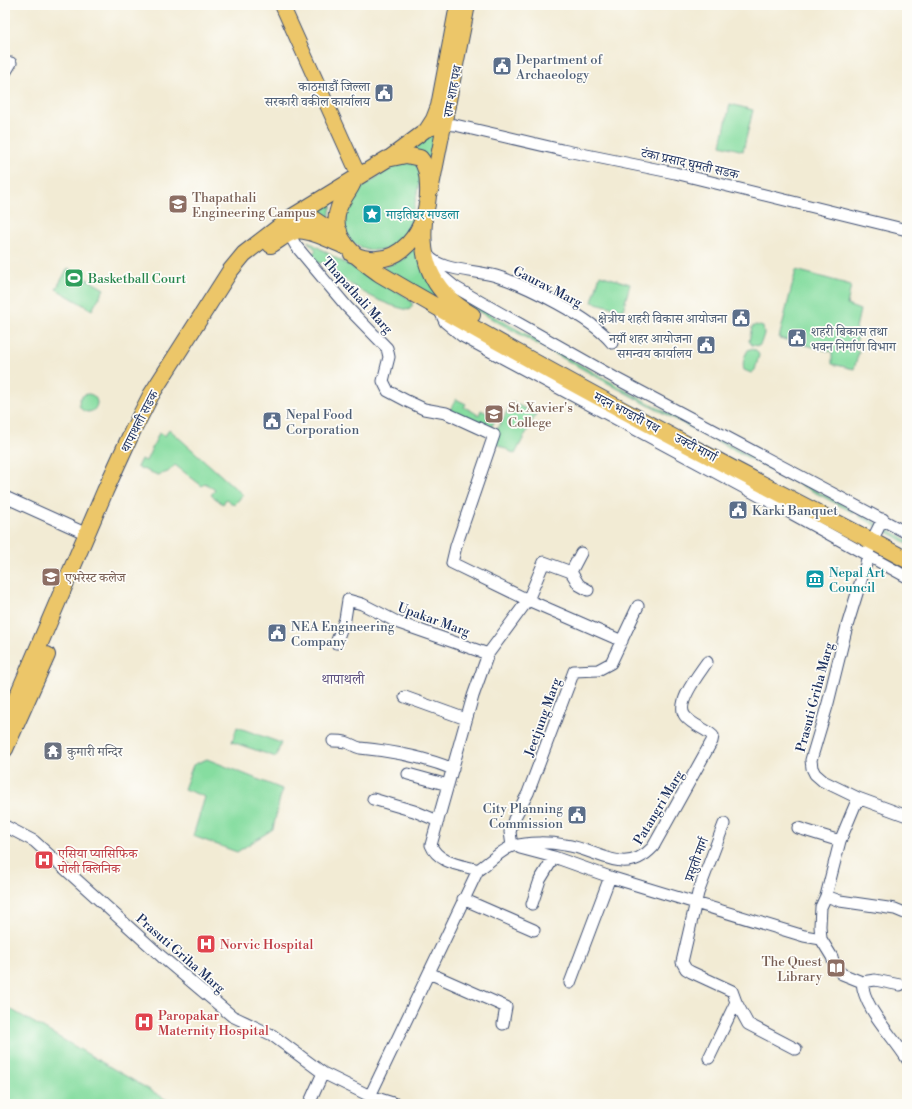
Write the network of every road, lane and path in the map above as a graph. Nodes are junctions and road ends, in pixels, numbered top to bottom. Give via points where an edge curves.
1 (282, 5) edge
2 (457, 5) edge
3 (468, 5) edge
4 (11, 64) dead end
5 (5, 73) edge
6 (426, 130) junction
7 (444, 130) junction
8 (387, 159) junction
9 (358, 177) junction
10 (426, 211) junction
11 (292, 217) junction
12 (907, 230) edge
13 (339, 231) junction
14 (289, 234) junction
15 (350, 250) junction
16 (425, 254) junction
17 (612, 343) dead end
18 (5, 497) edge
19 (907, 533) edge
20 (87, 534) junction
21 (875, 537) junction
22 (907, 549) edge
23 (581, 553) dead end
24 (907, 560) edge
25 (571, 572) junction
26 (907, 577) edge
27 (588, 590) dead end
28 (528, 600) junction
29 (638, 606) dead end
30 (622, 641) junction
31 (336, 643) dead end
32 (488, 654) junction
33 (707, 662) dead end
34 (405, 697) dead end
35 (466, 718) junction
36 (5, 724) edge
37 (333, 741) dead end
38 (5, 749) edge
39 (453, 769) junction
40 (408, 774) dead end
41 (448, 785) junction
42 (858, 798) junction
43 (373, 799) dead end
44 (907, 816) edge
45 (438, 821) junction
46 (724, 824) dead end
47 (5, 827) edge
48 (798, 828) dead end
49 (840, 841) junction
50 (512, 846) junction
51 (554, 857) junction
52 (478, 870) junction
53 (610, 877) junction
54 (826, 896) junction
55 (463, 899) junction
56 (696, 903) junction
57 (532, 904) dead end
58 (907, 914) edge
59 (534, 930) dead end
60 (821, 939) junction
61 (429, 973) junction
62 (570, 982) dead end
63 (862, 982) junction
64 (900, 985) dead end
65 (736, 1002) junction
66 (503, 1024) dead end
67 (796, 1049) dead end
68 (709, 1058) dead end
69 (907, 1059) edge
70 (323, 1073) junction
71 (370, 1096) junction
72 (309, 1104) edge
73 (396, 1104) edge

1 - 9 main road
2 - 6 main road, राम शाह पथ via 438,106
3 - 7 main road, राम शाह पथ
4 - 5 street
6 - 7 main road, राम शाह पथ
6 - 8 main road
7 - 10 main road
7 - 12 street, टंका प्रसाद घुमती सडक via 466,128 675,173
8 - 9 highway
8 - 10 highway via 414,156 423,161 428,179
9 - 11 highway, थापाथली सडक
9 - 13 highway via 338,209 336,219
10 - 15 highway via 414,238 400,252 377,258 364,257
10 - 16 highway, मदन भण्डारी पथ via 423,234
11 - 13 highway via 306,217 328,229
11 - 20 highway, थापाथली सडक via 244,254 230,271 151,395
13 - 15 highway
14 - 15 highway, थापाथली सडक via 298,230 307,232
14 - 28 street, Thapathali Marg via 342,301 387,348 390,357 383,381 388,391 424,409 446,413 494,435 452,563
14 - 38 highway, थापाथली सडक via 263,251 236,278 204,326 142,432 94,540 22,715
15 - 21 highway, मदन भण्डारी पथ via 380,274 608,403
16 - 17 street, Gaurav Marg via 432,261 445,267 478,271 523,285 592,325
16 - 21 street via 439,276 479,301 712,430
16 - 21 highway, मदन भण्डारी पथ via 435,283 453,303
18 - 20 street
19 - 21 street
20 - 36 highway, थापाथली सडक
21 - 22 highway, मदन भण्डारी पथ
21 - 24 highway, मदन भण्डारी पथ
21 - 26 street
21 - 42 street, Prasuti Griha Marg via 847,626 811,760 815,774 823,781
23 - 25 street
25 - 27 street via 579,585
25 - 28 street via 544,562
28 - 30 street
28 - 32 street
29 - 30 street, Jeetjung Marg
30 - 50 street, Jeetjung Marg via 616,655 605,668 574,671 528,793 514,819 510,832
31 - 32 street, Upakar Marg via 346,619 348,600 399,622
32 - 35 street
33 - 50 street, Patangri Marg via 688,691 682,706 684,716 713,736 712,741 646,855 639,860 621,862 566,845
34 - 35 street
35 - 39 street
37 - 39 street via 345,742 358,748 405,755
39 - 41 street
40 - 41 street
41 - 45 street
42 - 44 street, Prasuti Griha Marg
42 - 49 street
43 - 45 street
45 - 52 street via 431,845 434,852 439,858
46 - 56 street, प्रसुती मार्ग
47 - 70 street, Prasuti Griha Marg via 34,841 162,957 232,1016 272,1035
48 - 49 street
49 - 54 street
50 - 51 street
50 - 52 street
51 - 53 street
51 - 57 street via 540,880
52 - 55 street
53 - 56 street
53 - 62 street
54 - 58 street via 840,901 895,909
54 - 60 street via 821,907
55 - 59 street
55 - 61 street
56 - 60 street
56 - 65 street, प्रसुती मार्ग via 682,962 691,972 732,991
60 - 63 street via 835,967 842,974
61 - 66 street via 506,1006
61 - 71 street
63 - 64 street via 875,980
63 - 69 street via 868,1003
65 - 67 street via 748,1024
65 - 68 street
70 - 71 street, Prasuti Griha Marg
70 - 72 street
71 - 73 street, Prasuti Griha Marg

